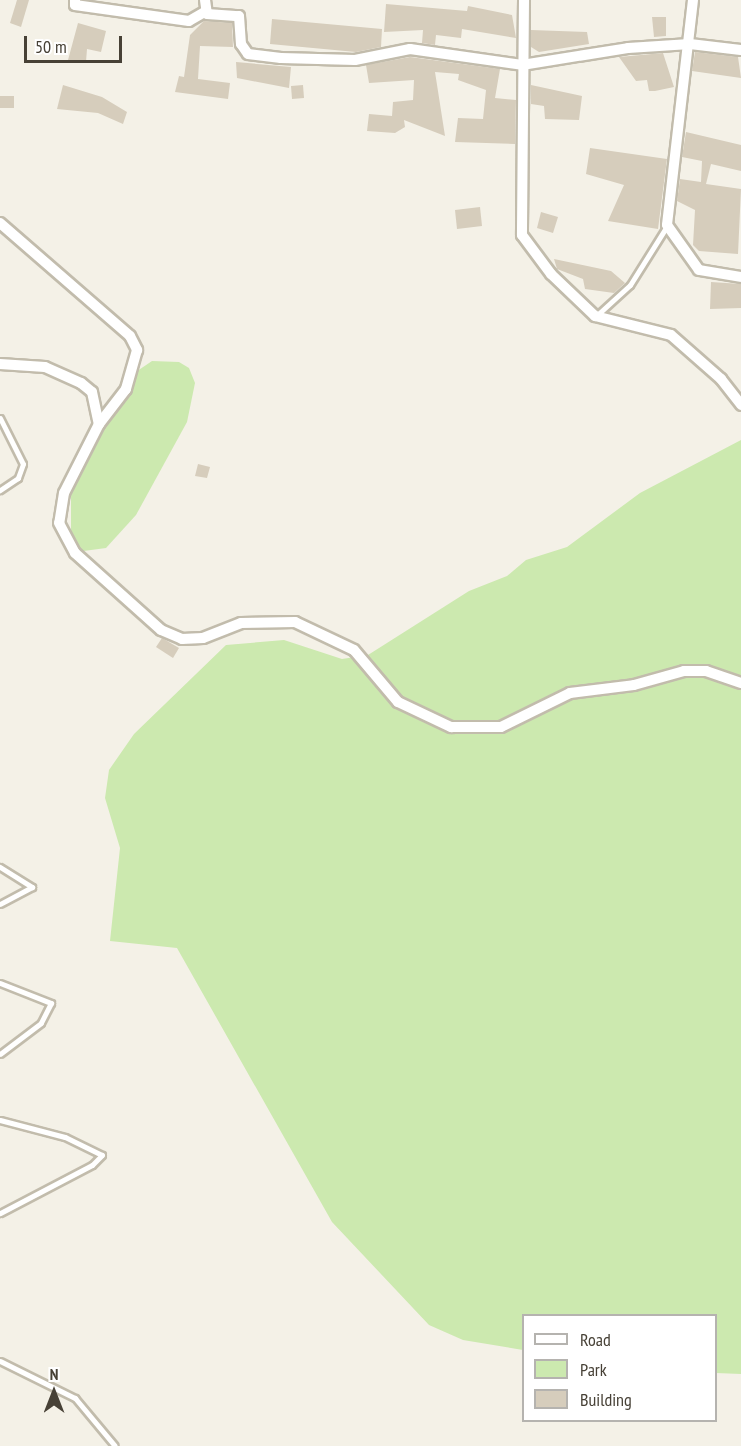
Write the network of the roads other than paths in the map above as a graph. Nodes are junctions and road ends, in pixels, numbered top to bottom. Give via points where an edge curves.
1 (75, 0) edge
2 (204, 0) edge
3 (524, 0) edge
4 (693, 0) edge
5 (206, 12) junction
6 (690, 44) junction
7 (741, 50) edge
8 (522, 64) junction
9 (0, 223) edge
10 (667, 225) junction
11 (741, 277) edge
12 (595, 316) junction
13 (0, 364) edge
14 (741, 405) edge
15 (0, 418) edge
16 (99, 424) junction
17 (0, 490) edge
18 (741, 683) edge
19 (0, 867) edge
20 (0, 904) edge
21 (0, 983) edge
22 (0, 1054) edge
23 (0, 1120) edge
24 (0, 1213) edge
25 (0, 1361) edge
26 (116, 1446) edge

1 - 5 street via 75,5 189,21
2 - 5 street
3 - 8 street
4 - 6 street
5 - 8 street via 239,16 241,44 248,54 354,60 410,49
6 - 7 street
6 - 8 street
6 - 10 street
8 - 12 street via 522,236 551,274
9 - 16 street via 134,343 136,369
10 - 11 street via 699,270
10 - 12 lane via 630,285
12 - 14 street via 671,335 721,378
13 - 16 street via 45,367 81,383 92,392
15 - 17 lane via 23,471
16 - 18 street via 64,493 59,523 75,553 161,630 182,639 203,638 241,623 295,622 354,650 398,702 452,727 501,727 570,693 634,685 684,671 706,670
19 - 20 lane via 32,887
21 - 22 lane via 51,1003 40,1023
23 - 24 lane via 65,1137 102,1155 92,1166
25 - 26 lane via 75,1398

